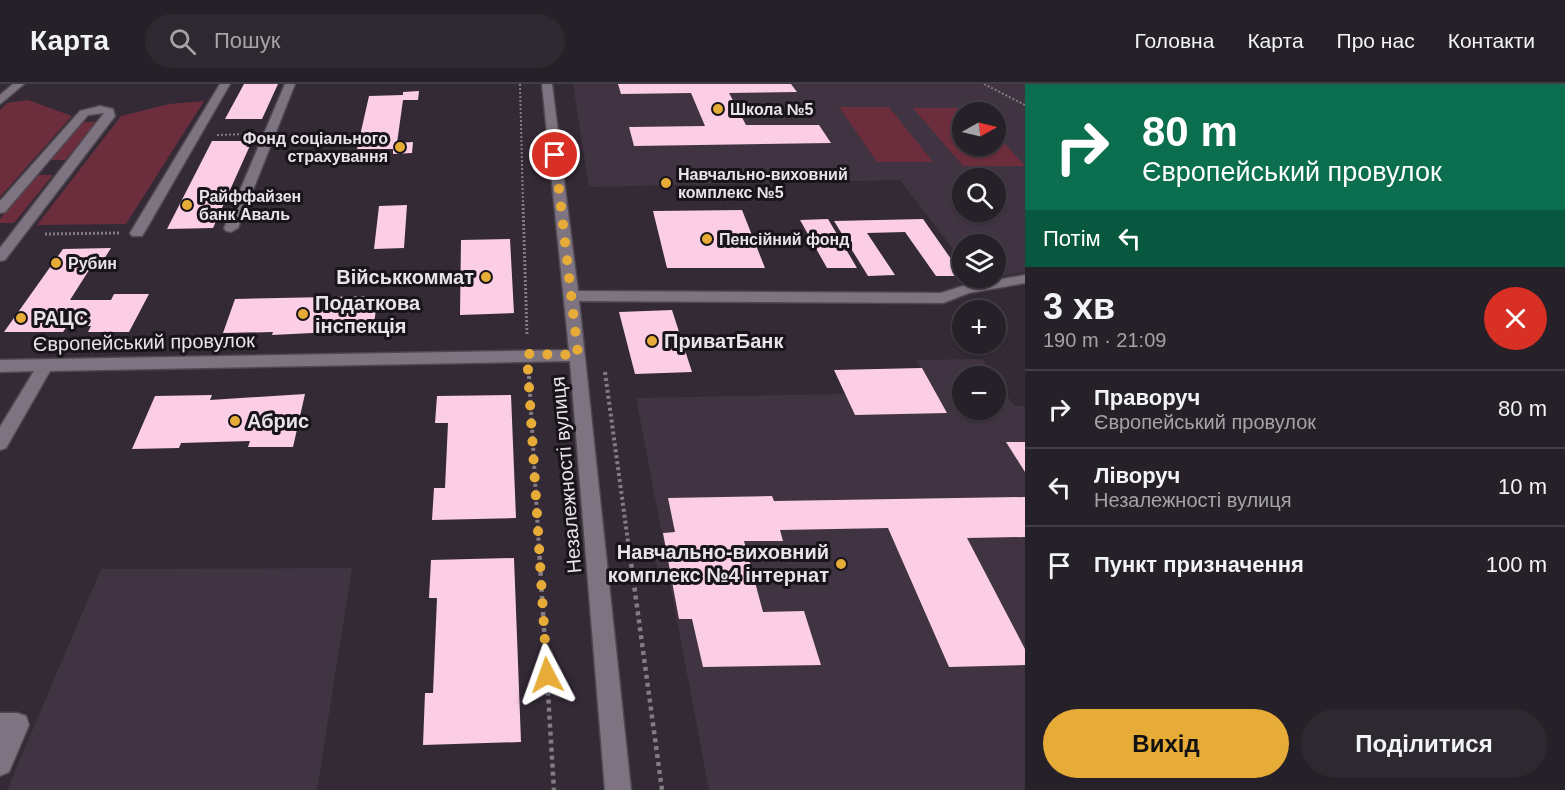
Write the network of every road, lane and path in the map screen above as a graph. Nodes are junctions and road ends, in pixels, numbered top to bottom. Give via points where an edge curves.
1 (19, 84) edge
2 (225, 84) edge
3 (290, 84) edge
4 (520, 84) edge
5 (548, 84) edge
6 (984, 84) edge
7 (0, 101) edge
8 (1025, 105) edge
9 (270, 134) junction
10 (195, 135) junction
11 (0, 209) edge
12 (231, 228) dead end
13 (137, 233) joint
14 (18, 234) junction
15 (0, 257) edge
16 (1025, 279) edge
17 (571, 296) junction
18 (527, 354) junction
19 (578, 355) junction
20 (603, 361) dead end
21 (46, 364) junction
22 (0, 366) edge
23 (0, 443) edge
24 (0, 725) edge
25 (0, 763) edge
26 (554, 790) edge
27 (618, 790) edge
28 (662, 790) edge

1 - 7 street
2 - 10 street
3 - 9 street
4 - 18 path
5 - 17 street, Незалежності вулиця
6 - 8 path
9 - 10 path
9 - 12 street
10 - 13 street
11 - 14 street via 84,113 109,111 110,116
13 - 14 path
14 - 15 street
16 - 17 street via 966,289 943,298
17 - 19 street, Незалежності вулиця
18 - 19 street, Європейський провулок
18 - 21 street, Європейський провулок
18 - 26 path
19 - 27 street, Незалежності вулиця
20 - 28 path
21 - 22 street, Європейський провулок
21 - 23 street
24 - 25 street via 17,725

